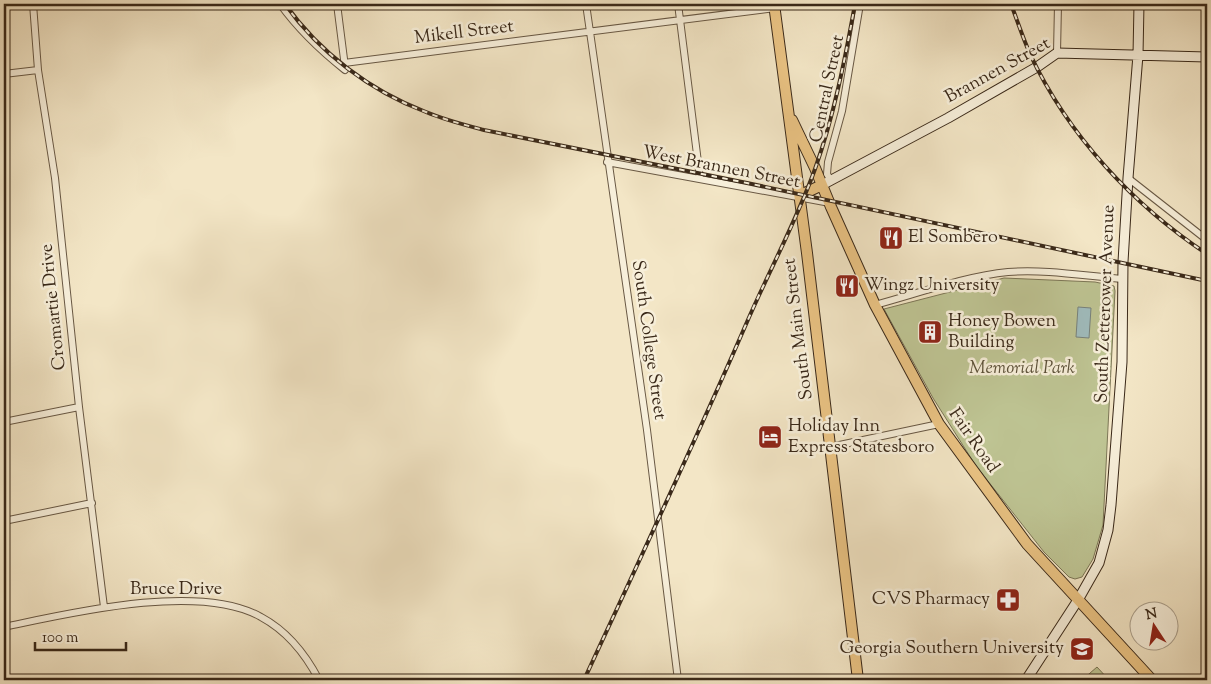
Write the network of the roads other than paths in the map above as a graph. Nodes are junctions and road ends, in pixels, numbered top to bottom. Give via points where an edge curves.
1 (33, 4) edge
2 (280, 4) edge
3 (337, 4) edge
4 (586, 4) edge
5 (678, 4) edge
6 (860, 4) edge
7 (1058, 4) edge
8 (1140, 4) edge
9 (775, 6) edge
10 (680, 20) junction
11 (589, 32) junction
12 (1057, 53) junction
13 (1138, 55) junction
14 (1207, 57) edge
15 (344, 62) junction
16 (38, 70) junction
17 (4, 74) edge
18 (789, 112) junction
19 (607, 162) junction
20 (700, 178) junction
21 (1128, 178) junction
22 (826, 183) junction
23 (799, 196) junction
24 (830, 204) junction
25 (1207, 240) edge
26 (1122, 279) junction
27 (875, 305) junction
28 (79, 407) junction
29 (4, 422) edge
30 (940, 424) junction
31 (830, 448) junction
32 (92, 503) junction
33 (4, 521) edge
34 (1078, 600) junction
35 (104, 607) junction
36 (4, 627) edge
37 (1026, 679) edge
38 (319, 680) edge
39 (678, 680) edge
40 (858, 680) edge
41 (1012, 680) edge
42 (1152, 680) edge

1 - 16 street, Cromartie Drive
2 - 15 street via 318,48 345,70
3 - 15 street
4 - 11 street, South College Street
5 - 10 street
6 - 22 street, Central Street
7 - 12 street
8 - 13 street, South Zetterower Avenue
9 - 10 street, Mikell Street
9 - 18 main road, South Main Street
10 - 11 street, Mikell Street
10 - 20 street
11 - 15 street, Mikell Street
11 - 19 street, South College Street
12 - 13 street, Brannen Street
12 - 22 street, Brannen Street
13 - 14 street, Brannen Street
13 - 21 street, South Zetterower Avenue
16 - 17 street
16 - 28 street, Cromartie Drive via 56,178
18 - 22 main road, Fair Road
18 - 23 main road, South Main Street
19 - 20 street, West Brannen Street
19 - 39 street, South College Street via 647,430
20 - 23 street, West Brannen Street
21 - 25 street
21 - 26 street, South Zetterower Avenue
22 - 23 main road
22 - 24 main road, Fair Road
23 - 24 street, West Brannen Street
23 - 31 main road, South Main Street
24 - 27 main road, Fair Road
26 - 27 street via 1052,272 1008,272
26 - 34 street, South Zetterower Avenue via 1122,362 1108,530 1099,563
27 - 30 main road, Fair Road
28 - 29 street
28 - 32 street, Cromartie Drive
30 - 31 street
30 - 34 main road, Fair Road via 1027,544
31 - 40 main road, South Main Street
32 - 33 street
32 - 35 street, Cromartie Drive
34 - 37 street, South Zetterower Avenue
34 - 42 main road, Fair Road
35 - 36 street, Bruce Drive
35 - 38 street, Bruce Drive via 207,602 247,611 261,616 293,642
37 - 41 street

